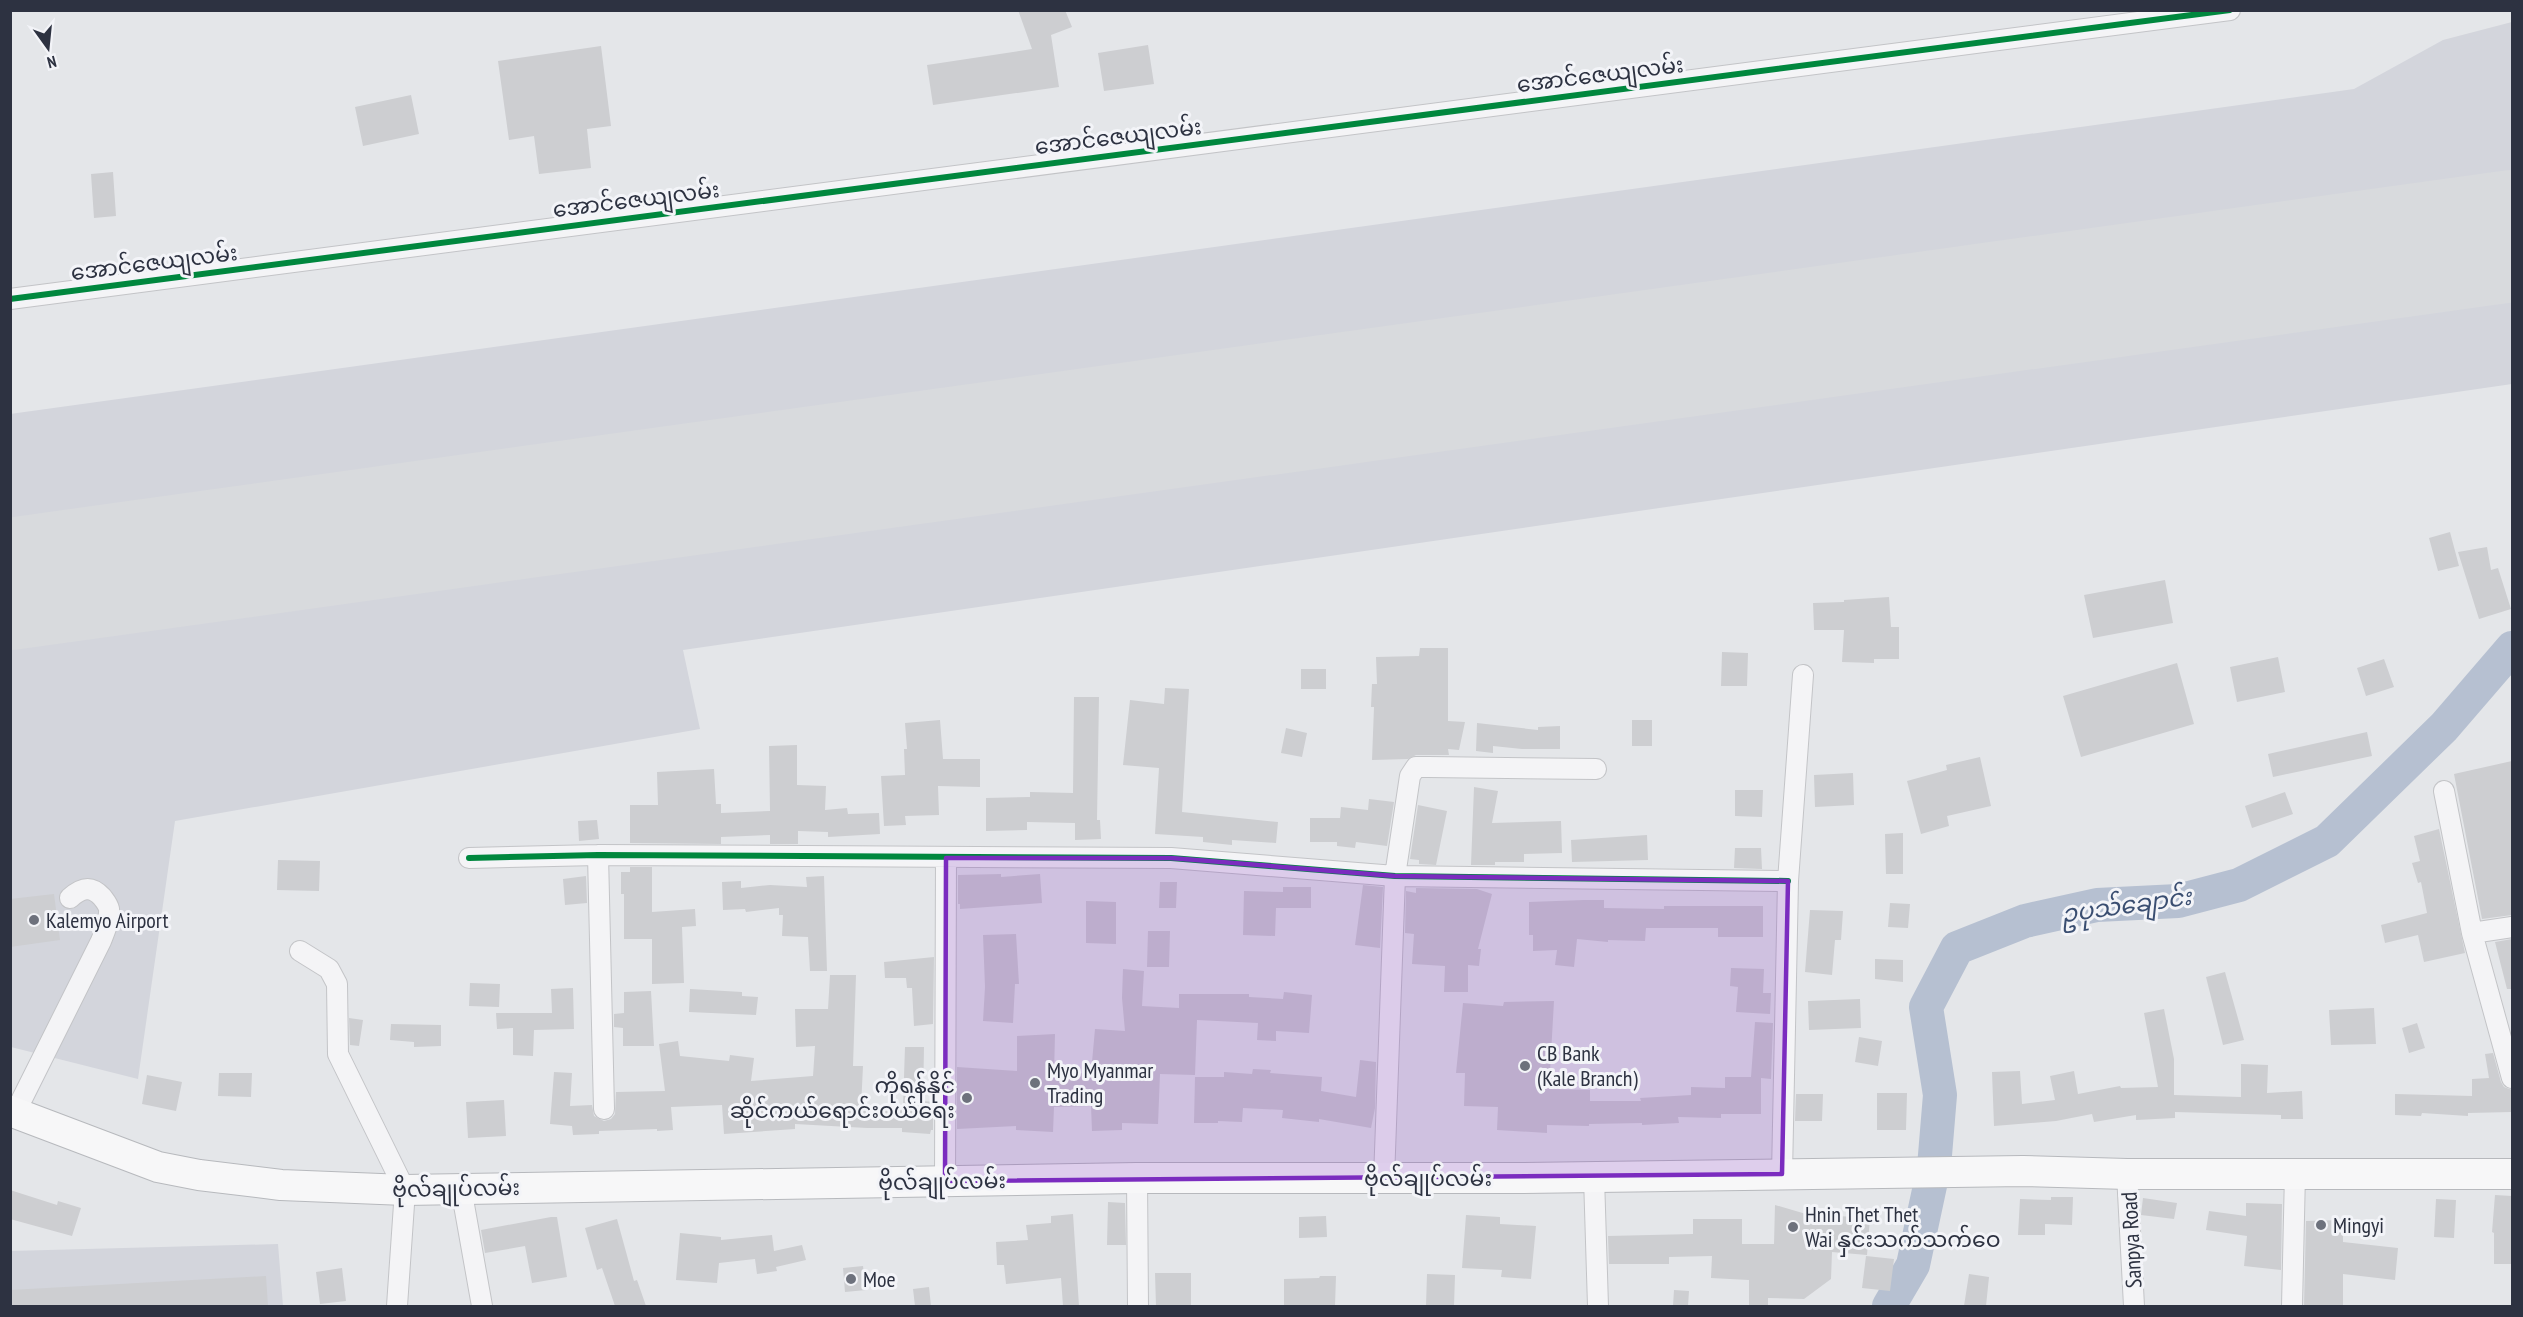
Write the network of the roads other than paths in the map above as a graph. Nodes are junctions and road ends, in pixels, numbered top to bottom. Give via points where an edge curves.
1 (2230, 10) edge
2 (10, 299) edge
3 (1803, 675) dead end
4 (1596, 770) dead end
5 (2444, 791) dead end
6 (598, 855) junction
7 (469, 858) dead end
8 (946, 858) junction
9 (1395, 876) junction
10 (1788, 881) junction
11 (70, 898) dead end
12 (2512, 927) edge
13 (2472, 933) junction
14 (300, 951) dead end
15 (2512, 1078) edge
16 (604, 1109) dead end
17 (13, 1112) edge
18 (2295, 1173) junction
19 (1782, 1174) junction
20 (2127, 1174) junction
21 (2512, 1174) edge
22 (1594, 1177) junction
23 (1137, 1178) junction
24 (1384, 1179) junction
25 (945, 1181) junction
26 (461, 1188) junction
27 (405, 1190) junction
28 (397, 1306) edge
29 (482, 1306) edge
30 (1138, 1306) edge
31 (1598, 1306) edge
32 (2134, 1306) edge
33 (2292, 1306) edge

1 - 2 street, အောင်ဇေယျလမ်း
3 - 10 street
4 - 9 street via 1416,767 1410,776
5 - 13 street
6 - 7 street
6 - 8 street
6 - 16 street
8 - 9 street via 1172,858
8 - 25 street
9 - 10 street
9 - 24 street
10 - 19 street
11 - 17 street via 90,888 98,893 107,902 107,923
12 - 13 street
13 - 15 street
14 - 27 street via 329,969 337,984 338,1054
17 - 27 highway, ဗိုလ်ချုပ်လမ်း via 158,1167 302,1186
18 - 20 highway, ဗိုလ်ချုပ်လမ်း
18 - 21 highway, ဗိုလ်ချုပ်လမ်း
18 - 33 street
19 - 20 highway, ဗိုလ်ချုပ်လမ်း
19 - 22 highway, ဗိုလ်ချုပ်လမ်း
20 - 32 street, Sanpya Road
22 - 24 highway, ဗိုလ်ချုပ်လမ်း
22 - 31 street
23 - 24 highway, ဗိုလ်ချုပ်လမ်း
23 - 25 highway, ဗိုလ်ချုပ်လမ်း
23 - 30 street
25 - 26 highway, ဗိုလ်ချုပ်လမ်း
26 - 27 highway, ဗိုလ်ချုပ်လမ်း
26 - 29 street
27 - 28 street

